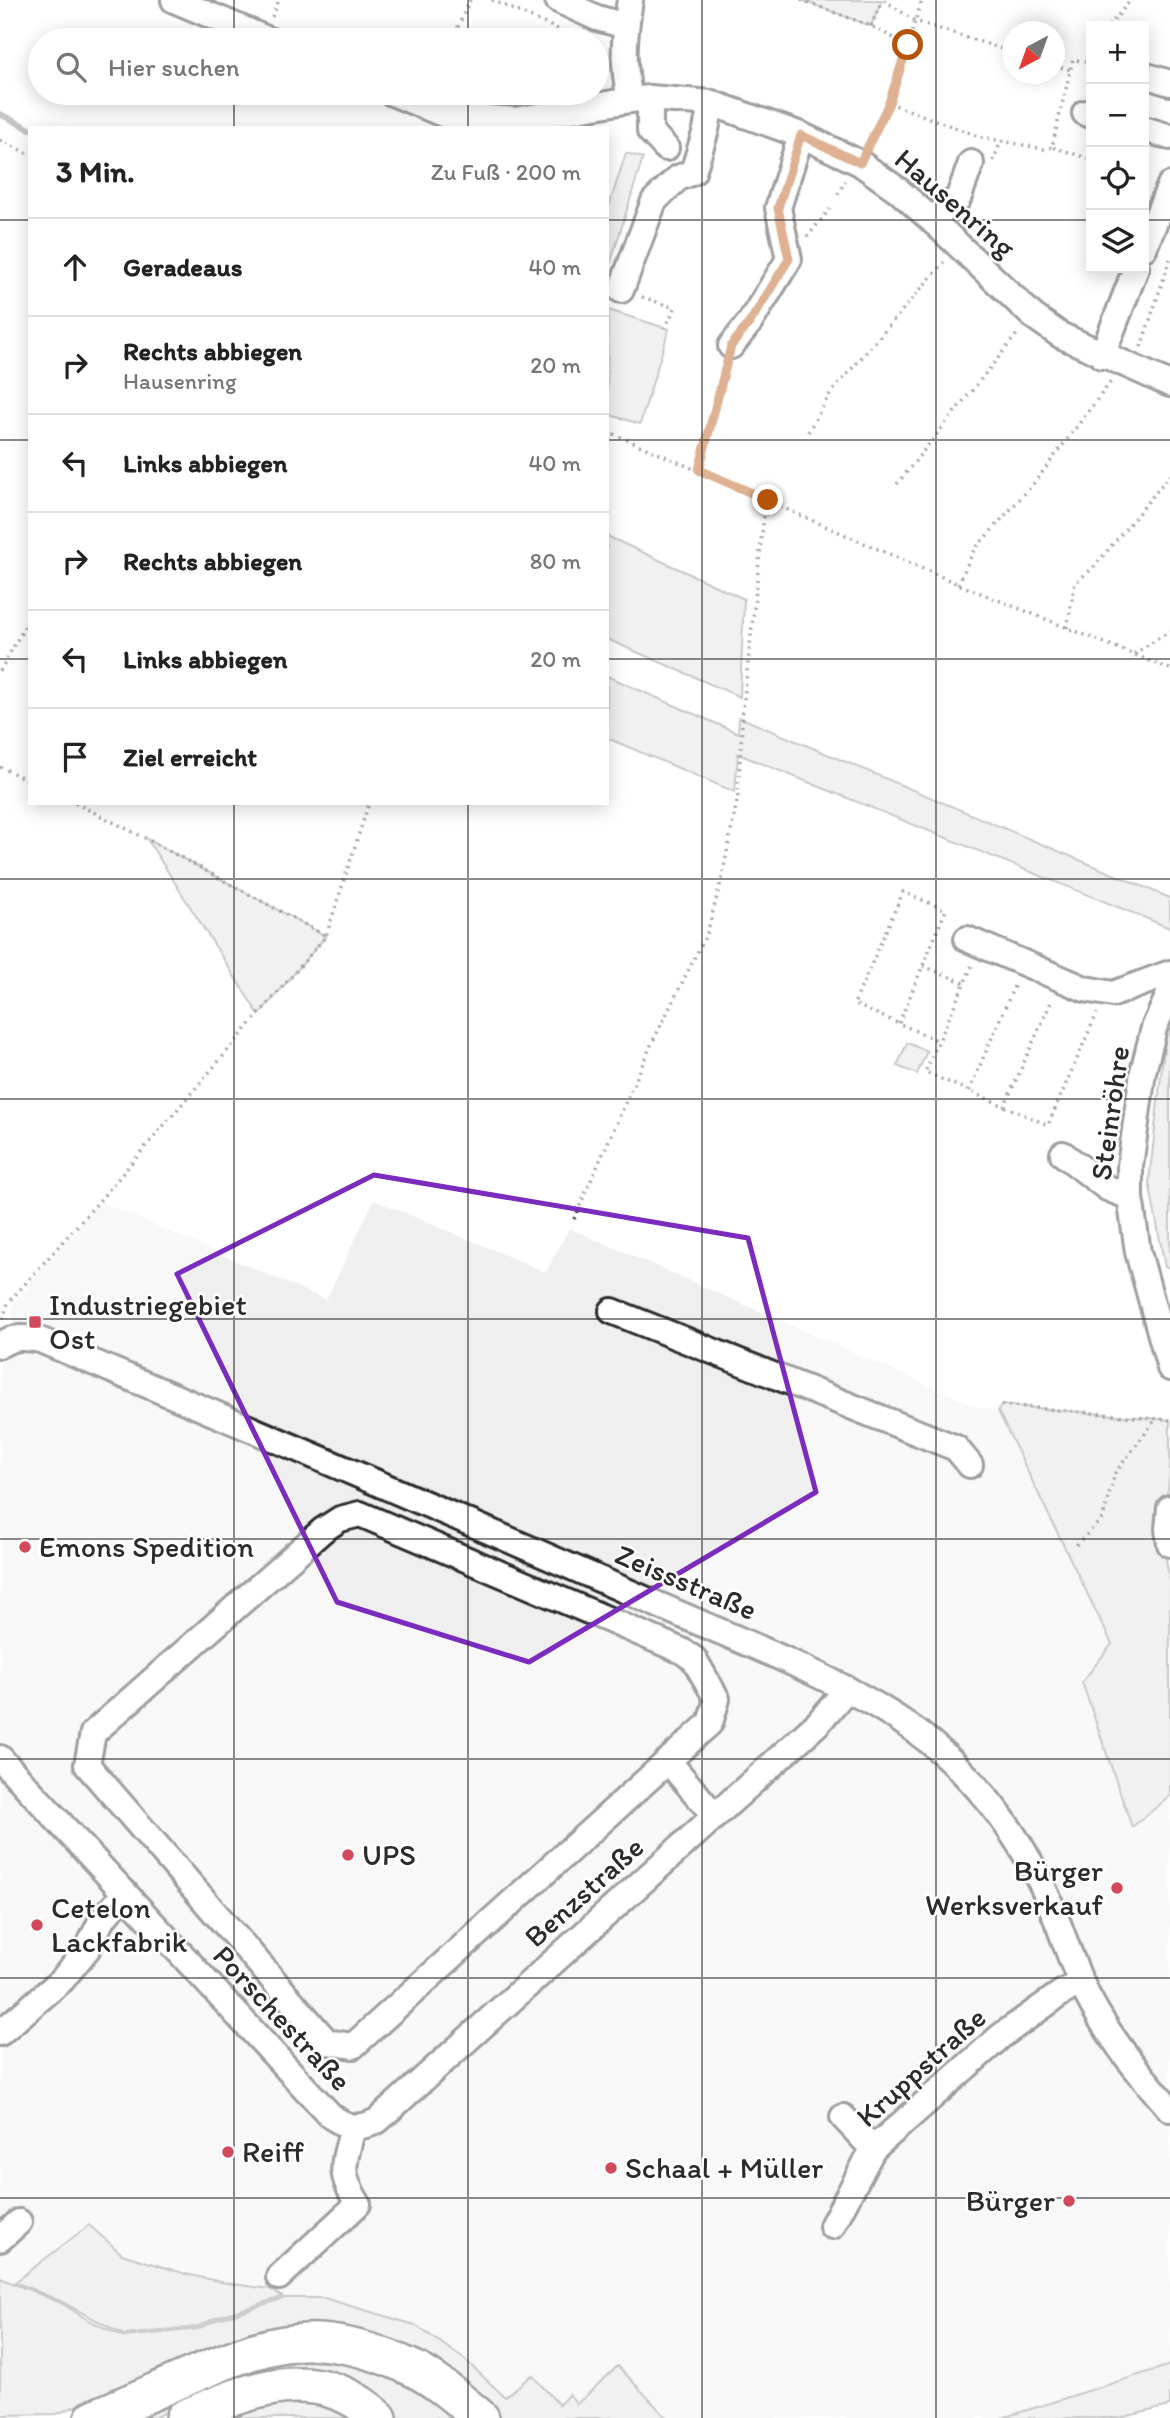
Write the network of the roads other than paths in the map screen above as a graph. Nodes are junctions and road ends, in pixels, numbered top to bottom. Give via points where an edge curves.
1 (174, 0) edge
2 (558, 0) edge
3 (630, 0) edge
4 (626, 26) junction
5 (240, 28) edge
6 (1149, 77) edge
7 (1170, 83) edge
8 (640, 99) junction
9 (711, 103) junction
10 (420, 105) edge
11 (514, 124) edge
12 (1149, 131) edge
13 (801, 135) junction
14 (1170, 137) edge
15 (666, 148) dead end
16 (971, 163) dead end
17 (1170, 185) edge
18 (935, 222) junction
19 (1149, 236) edge
20 (1135, 273) edge
21 (621, 289) road end
22 (731, 346) road end
23 (1119, 362) junction
24 (1170, 384) edge
25 (974, 942) road end
26 (1170, 973) edge
27 (1170, 992) edge
28 (1063, 1154) dead end
29 (1130, 1197) junction
30 (612, 1311) dead end
31 (3, 1343) edge
32 (1170, 1368) edge
33 (971, 1465) dead end
34 (1170, 1508) edge
35 (1170, 1544) edge
36 (847, 1689) junction
37 (668, 1761) junction
38 (4, 1769) edge
39 (715, 1816) junction
40 (125, 1893) junction
41 (1081, 1982) junction
42 (0, 2033) edge
43 (1170, 2109) edge
44 (843, 2117) dead end
45 (353, 2127) junction
46 (873, 2150) junction
47 (19, 2222) dead end
48 (832, 2226) dead end
49 (0, 2239) edge
50 (279, 2277) dead end
51 (92, 2418) edge
52 (184, 2418) edge
53 (379, 2418) edge
54 (481, 2418) edge

1 - 5 street
2 - 4 street
3 - 4 street
4 - 8 street via 624,69
6 - 7 street
8 - 9 street, Hausenring
8 - 11 street, Hausenring
8 - 15 street via 650,131
9 - 13 street, Hausenring
9 - 21 street via 693,172 678,178 654,201
10 - 11 street, Hausenring via 445,116
12 - 14 street
13 - 18 street, Hausenring via 860,163
13 - 22 street via 778,208 789,259
16 - 18 street via 958,199 946,206
17 - 19 street
18 - 23 street, Hausenring via 1033,316 1060,335
20 - 23 street
23 - 24 street, Hausenring
25 - 26 street via 1085,989 1113,995
27 - 29 street, Steinröhre via 1154,1028 1143,1072
28 - 29 street via 1107,1188
29 - 32 street, Steinröhre via 1138,1252
30 - 33 street via 956,1448
31 - 36 street, Zeissstraße via 24,1336 40,1339 421,1500
34 - 35 street
36 - 39 street, Benzstraße via 818,1723
36 - 41 street, Zeissstraße via 904,1722 947,1757 983,1796 1040,1880
37 - 37 street via 353,2046 327,2042 87,1765 93,1733 323,1531 340,1519 360,1514 694,1660 717,1699 714,1714
37 - 39 street
38 - 40 street, Porschestraße
39 - 45 street, Benzstraße via 377,2120
40 - 42 street via 62,1980
40 - 45 street, Porschestraße via 329,2115
41 - 43 street, Zeissstraße via 1110,2032
41 - 46 street, Kruppstraße via 1001,2036
44 - 46 street
45 - 50 street via 343,2171 359,2204
46 - 48 street, Kruppstraße
47 - 49 street
51 - 54 highway via 261,2350 319,2342 366,2351 414,2369
52 - 53 highway via 252,2390 291,2384 339,2393

